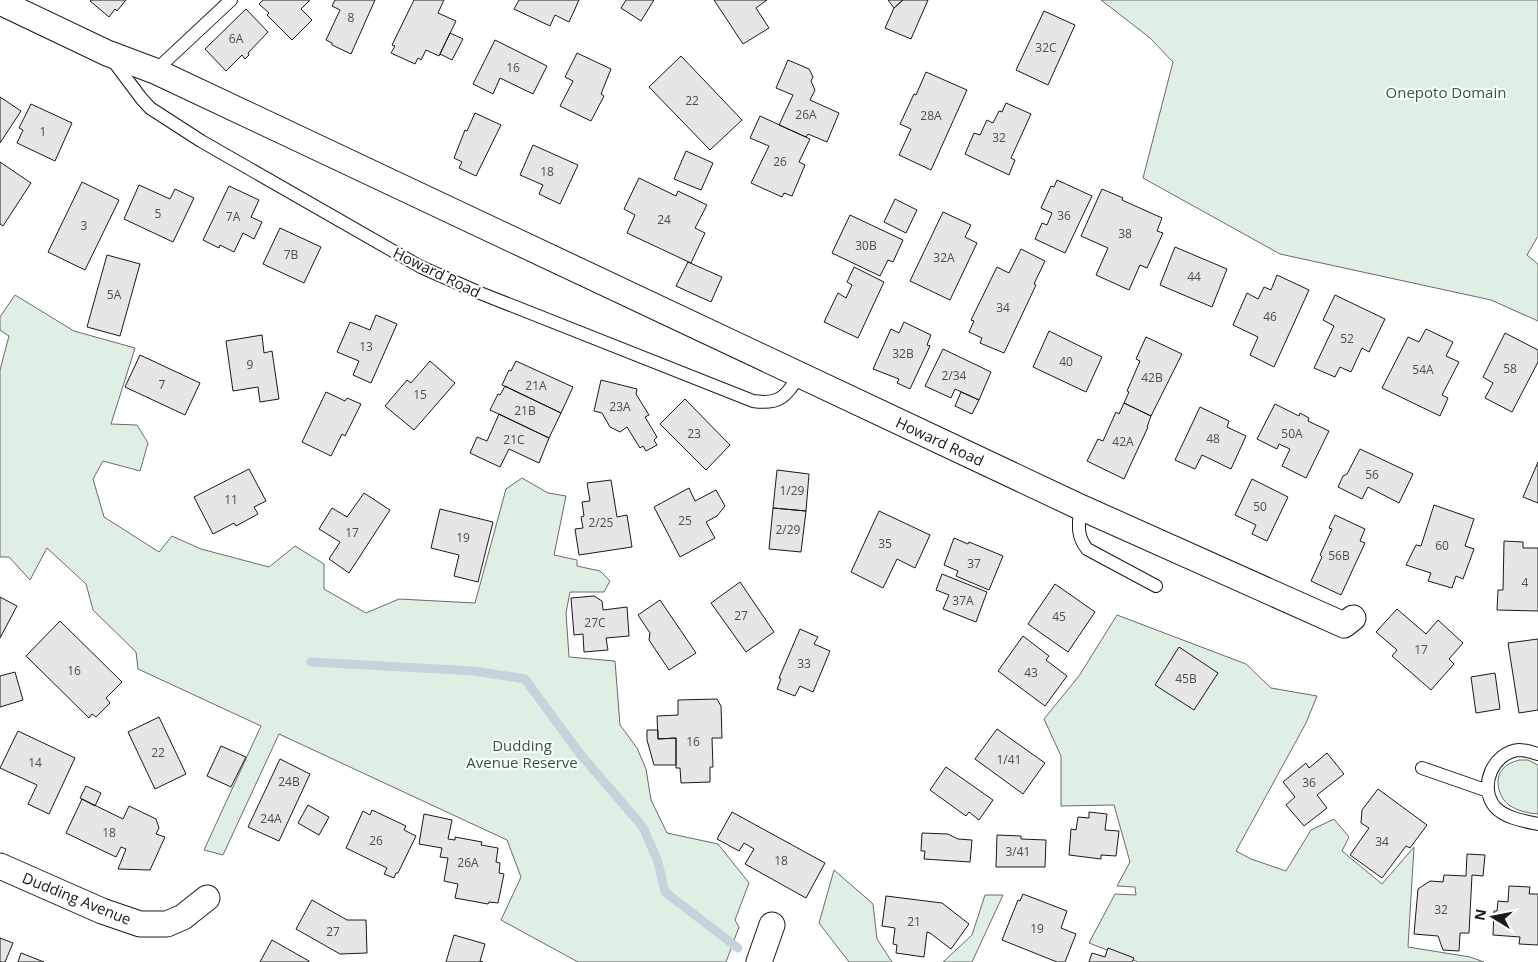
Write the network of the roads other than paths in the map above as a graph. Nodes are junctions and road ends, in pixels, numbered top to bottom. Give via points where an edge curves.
1 (231, 0) edge
2 (0, 2) edge
3 (107, 53) junction
4 (155, 71) junction
5 (800, 375) junction
6 (1080, 507) junction
7 (1156, 586) dead end
8 (1353, 618) dead end
9 (1538, 754) edge
10 (1422, 768) dead end
11 (1488, 790) junction
12 (1538, 824) edge
13 (0, 866) edge
14 (207, 898) dead end
15 (772, 925) dead end
16 (759, 962) edge

1 - 4 lane
2 - 3 street, Howard Road
3 - 4 street, Howard Road
3 - 5 lane, Howard Road via 150,108 427,270 753,401 773,403 792,388
4 - 5 street, Howard Road
5 - 6 street, Howard Road
6 - 7 lane via 1079,534 1088,549
6 - 8 street, Howard Road via 1344,625
9 - 11 lane via 1519,750 1498,760 1490,774
10 - 11 lane
11 - 12 lane via 1495,807 1502,812
13 - 14 street, Dudding Avenue via 102,911 140,924 167,924
15 - 16 street

